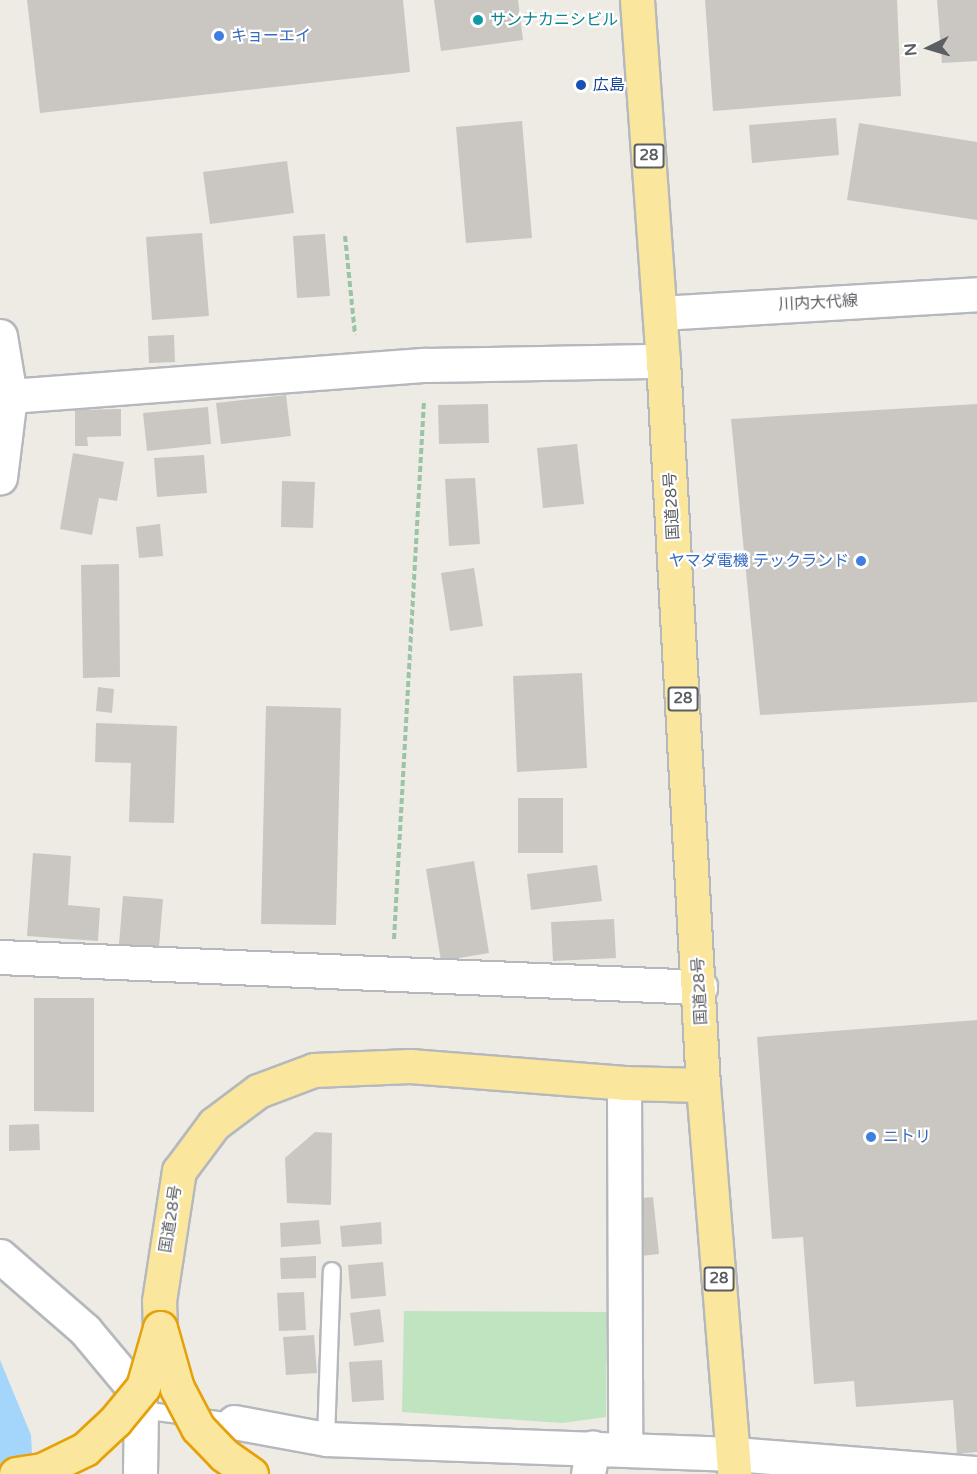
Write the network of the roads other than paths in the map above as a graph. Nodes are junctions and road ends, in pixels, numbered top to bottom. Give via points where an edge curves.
1 (637, 0) edge
2 (977, 294) edge
3 (660, 313) junction
4 (663, 361) junction
5 (4, 365) edge
6 (0, 477) edge
7 (0, 957) edge
8 (700, 987) junction
9 (624, 1083) junction
10 (703, 1085) junction
11 (0, 1256) edge
12 (332, 1271) dead end
13 (160, 1315) junction
14 (141, 1410) junction
15 (234, 1422) joint
16 (326, 1439) junction
17 (602, 1457) edge
18 (734, 1464) edge
19 (977, 1473) edge
20 (16, 1474) edge
21 (140, 1474) edge
22 (251, 1474) edge

1 - 3 highway, 国道28号 / 28
2 - 3 street, 川内大代線
3 - 4 highway, 国道28号 / 28
4 - 5 street via 358,369
4 - 8 highway, 国道28号 / 28
5 - 6 street
7 - 8 street
8 - 10 highway, 国道28号 / 28
9 - 10 highway, 国道28号
9 - 13 highway, 国道28号 via 410,1066 314,1070 258,1091 214,1124 179,1171
9 - 17 street
10 - 18 highway, 国道28号 / 28
11 - 14 street via 85,1330 136,1390
12 - 16 lane
13 - 20 highway, bridge via 143,1387 115,1420 85,1449 42,1470
13 - 22 highway, 国道28号, bridge via 177,1388 198,1428 224,1455
14 - 15 lane
14 - 21 street
15 - 16 street
16 - 17 street
17 - 18 street
18 - 19 street

